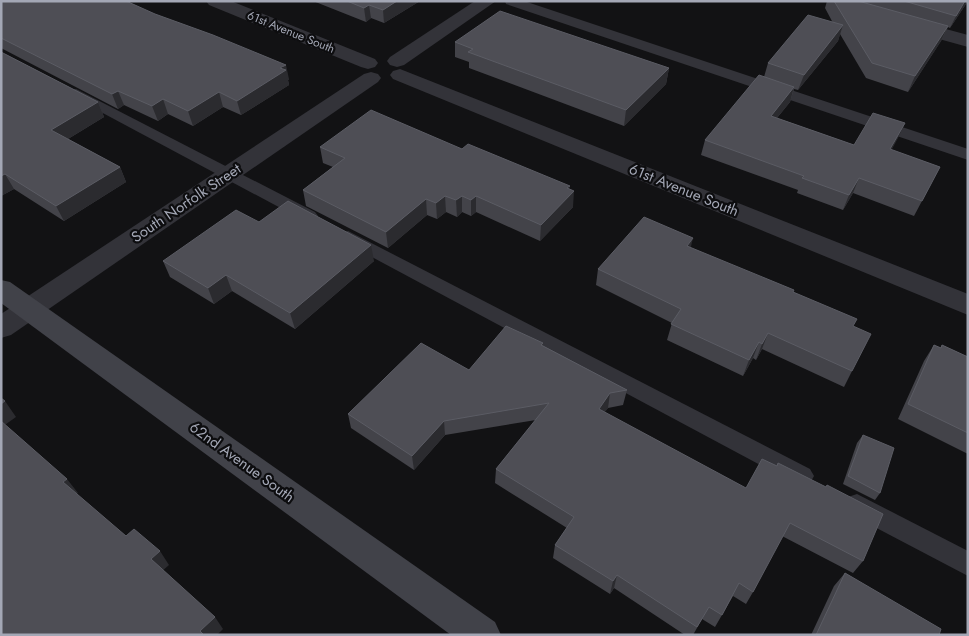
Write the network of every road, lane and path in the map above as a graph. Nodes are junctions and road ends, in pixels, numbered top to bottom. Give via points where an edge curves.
1 (215, 1) edge
2 (486, 1) edge
3 (511, 1) edge
4 (892, 20) edge
5 (968, 41) edge
6 (398, 68) junction
7 (370, 70) junction
8 (63, 86) edge
9 (968, 155) edge
10 (229, 174) junction
11 (1, 289) edge
12 (968, 305) edge
13 (29, 309) junction
14 (1, 328) edge
15 (818, 484) edge
16 (844, 498) edge
17 (968, 564) edge
18 (482, 635) edge

1 - 7 street, 61st Avenue South
2 - 6 street
3 - 9 lane
4 - 5 street
6 - 7 street via 388,79
6 - 12 street, 61st Avenue South
7 - 10 street, South Norfolk Street
8 - 10 lane
10 - 13 street, South Norfolk Street
10 - 15 lane
11 - 13 street, 62nd Avenue South
13 - 14 street, South Norfolk Street
13 - 18 street, 62nd Avenue South
16 - 17 lane

